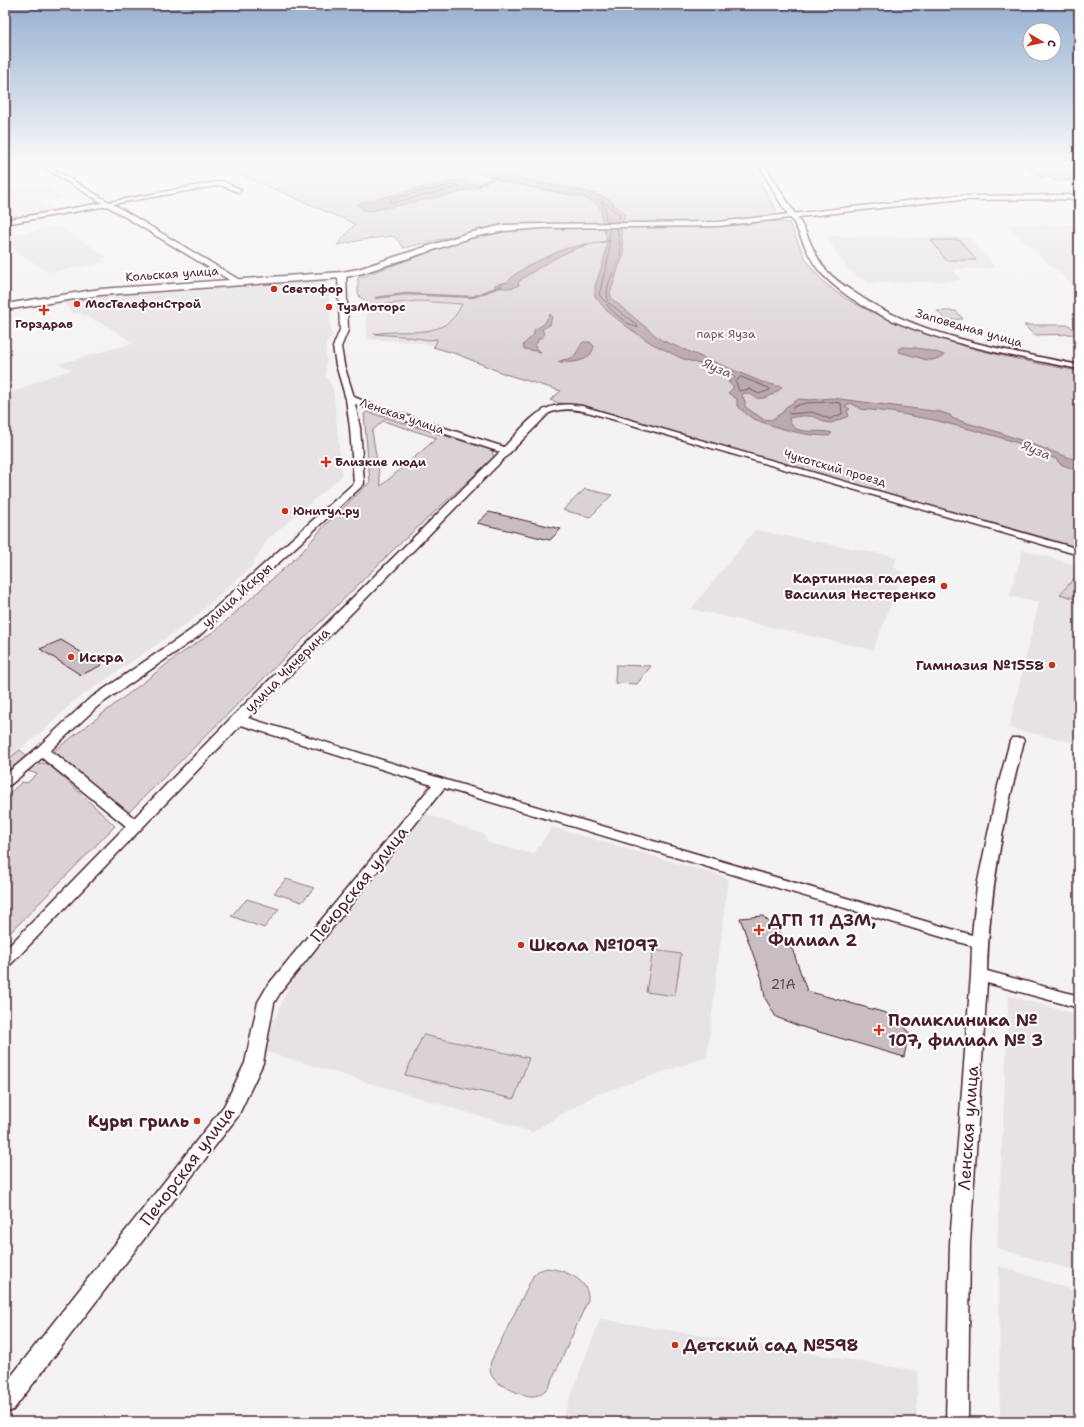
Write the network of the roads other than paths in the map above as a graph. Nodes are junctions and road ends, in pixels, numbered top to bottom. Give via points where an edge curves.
1 (151, 230) edge
2 (500, 230) edge
3 (800, 230) edge
4 (342, 275) junction
5 (239, 282) junction
6 (5, 307) edge
7 (1079, 367) edge
8 (350, 399) junction
9 (584, 408) joint
10 (506, 450) junction
11 (1079, 552) edge
12 (238, 719) junction
13 (1017, 741) dead end
14 (41, 752) junction
15 (5, 782) edge
16 (441, 783) junction
17 (135, 826) junction
18 (980, 943) junction
19 (5, 960) edge
20 (979, 975) junction
21 (1079, 1002) edge
22 (5, 1402) edge
23 (957, 1422) edge

1 - 5 street
2 - 4 main road, Кольская улица via 471,234
3 - 7 street, Заповедная улица via 823,271 870,307 927,331 971,344
4 - 5 main road, Кольская улица
4 - 8 street, Ленская улица via 344,330 337,347
5 - 6 main road, Кольская улица via 89,293
8 - 10 street, Ленская улица
8 - 14 street, улица Искры via 359,484 195,633 93,704
9 - 10 street, улица Чичерина via 559,407 546,411
9 - 11 street, Чукотский проезд
10 - 12 street, улица Чичерина
12 - 16 street
12 - 17 street, улица Чичерина
13 - 18 street, Ленская улица via 1005,786 992,882
14 - 15 street, улица Искры
14 - 17 street via 52,758
16 - 18 street
16 - 22 street, Печорская улица via 274,989 266,1002 254,1063 231,1111
17 - 19 street, улица Чичерина
18 - 20 street, Ленская улица
20 - 21 street
20 - 23 street, Ленская улица via 960,1243

